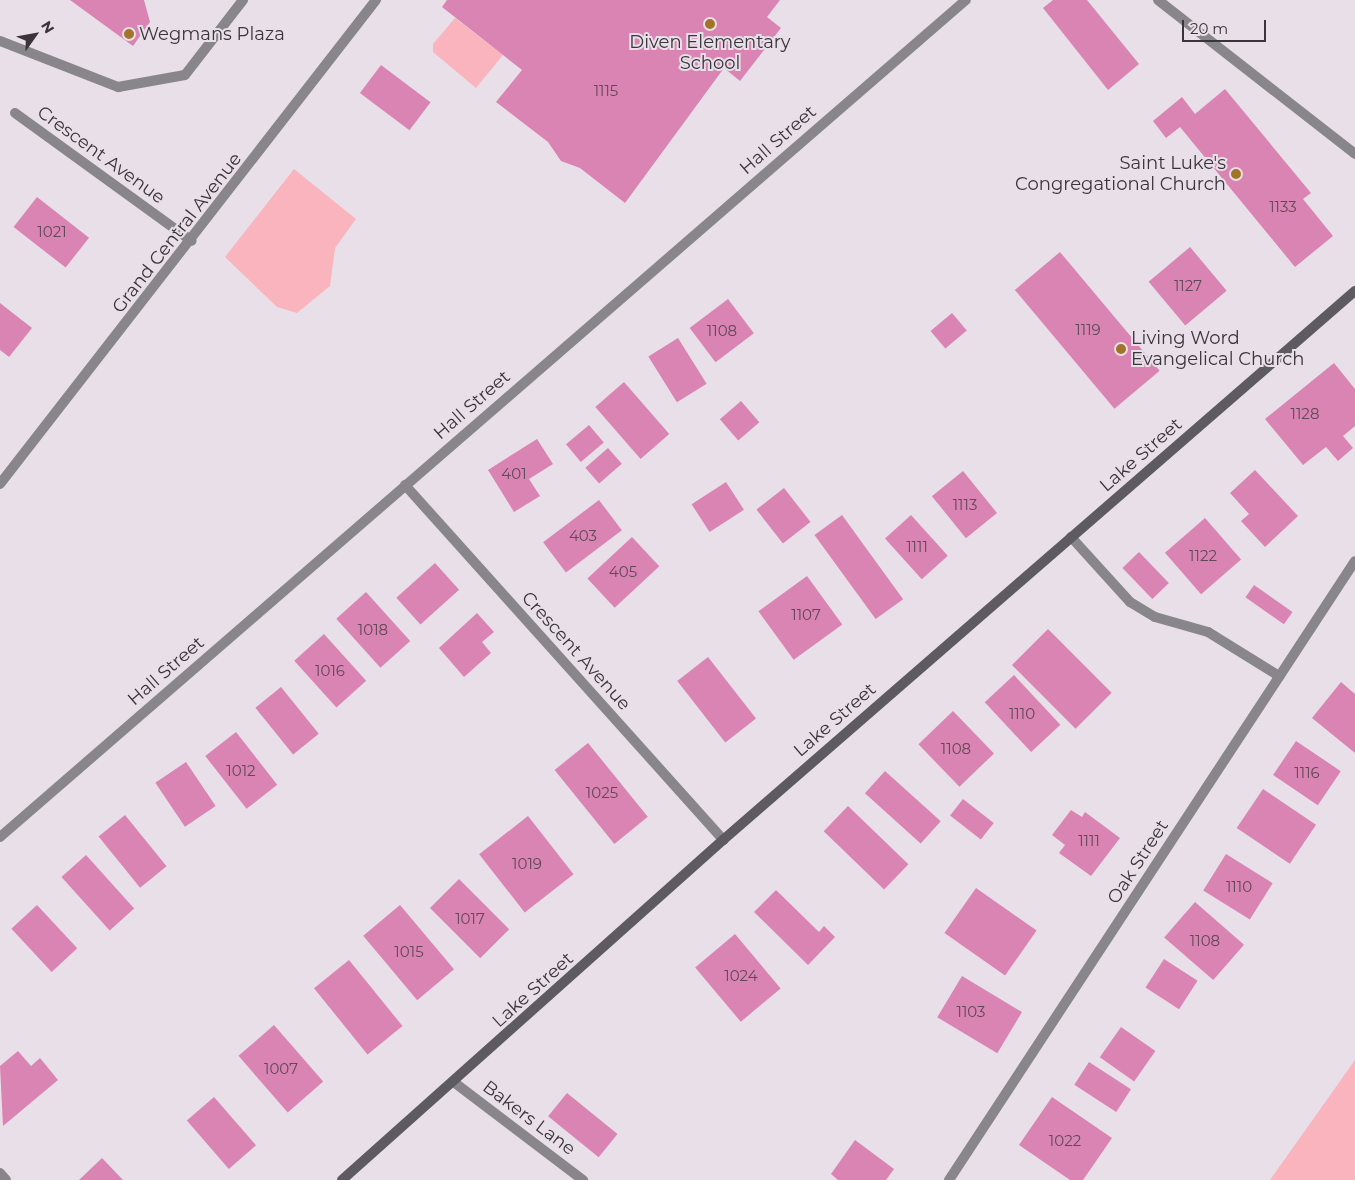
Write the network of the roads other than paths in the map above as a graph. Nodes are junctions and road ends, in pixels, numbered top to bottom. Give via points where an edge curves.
1 (242, 0) edge
2 (376, 0) edge
3 (966, 0) edge
4 (1158, 0) edge
5 (0, 41) edge
6 (14, 113) dead end
7 (1355, 154) edge
8 (192, 241) junction
9 (1355, 291) edge
10 (0, 484) edge
11 (405, 485) junction
12 (1070, 538) junction
13 (1355, 561) edge
14 (1280, 676) junction
15 (0, 837) edge
16 (723, 840) junction
17 (455, 1083) junction
18 (0, 1173) edge
19 (6, 1180) edge
20 (342, 1180) edge
21 (583, 1180) edge
22 (949, 1180) edge

1 - 5 street via 185,75 118,87
2 - 8 street, Grand Central Avenue
3 - 11 street, Hall Street
4 - 7 street
6 - 8 street, Crescent Avenue
8 - 10 street, Grand Central Avenue
9 - 12 main road, Lake Street
11 - 15 street, Hall Street
11 - 16 street, Crescent Avenue
12 - 14 street via 1130,602 1155,617 1208,632
12 - 16 main road, Lake Street
13 - 14 street, Oak Street
14 - 22 street, Oak Street
16 - 17 main road, Lake Street
17 - 20 main road, Lake Street
17 - 21 street, Bakers Lane
18 - 19 street

